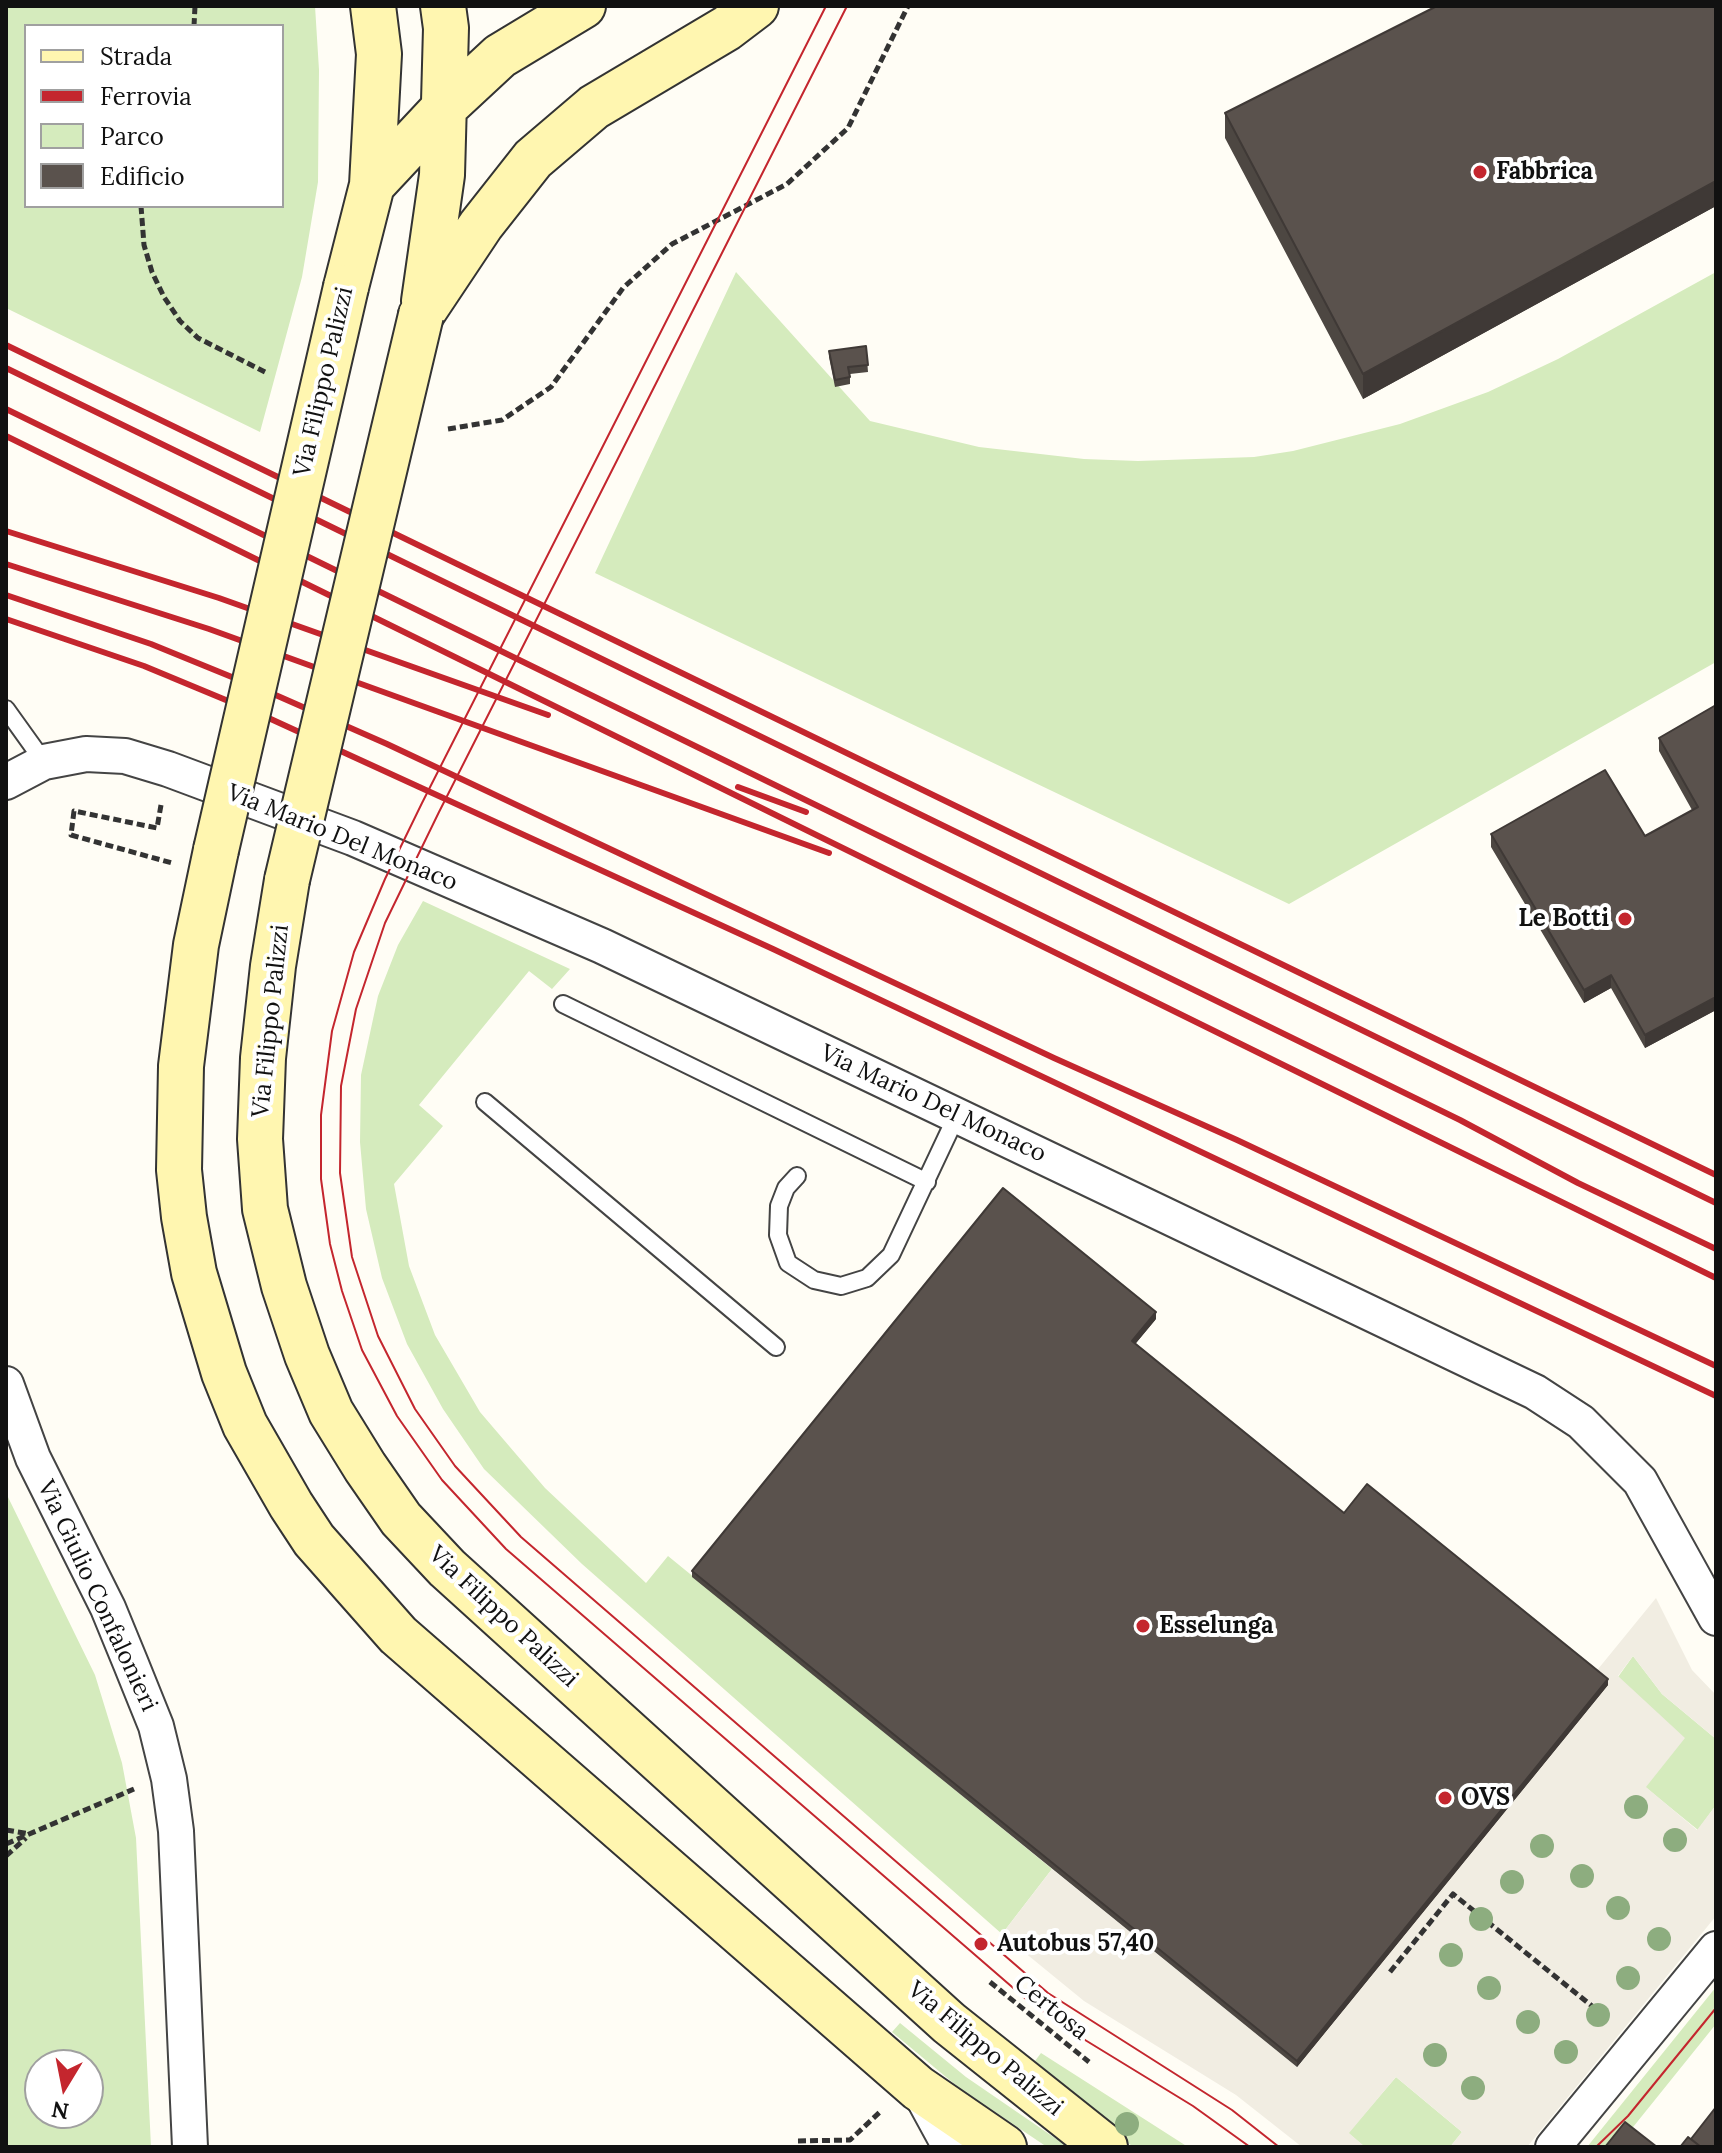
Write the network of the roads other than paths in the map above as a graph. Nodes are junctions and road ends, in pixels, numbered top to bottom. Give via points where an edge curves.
1 (373, 6) edge
2 (443, 6) edge
3 (583, 6) edge
4 (756, 6) edge
5 (444, 108) junction
6 (372, 185) junction
7 (421, 315) junction
8 (6, 709) edge
9 (44, 762) junction
10 (6, 782) edge
11 (563, 1004) dead end
12 (485, 1102) dead end
13 (957, 1115) junction
14 (797, 1176) dead end
15 (927, 1182) junction
16 (776, 1347) dead end
17 (6, 1384) edge
18 (1716, 1618) edge
19 (1716, 1949) edge
20 (918, 2088) junction
21 (190, 2147) edge
22 (950, 2147) edge
23 (1004, 2147) edge
24 (1105, 2147) edge
25 (1553, 2147) edge

1 - 6 main road, Via Filippo Palizzi via 379,54
2 - 5 main road
3 - 5 main road via 500,56
4 - 7 main road, Via Filippo Palizzi via 594,107 533,159
5 - 6 main road
5 - 7 main road via 442,175
6 - 20 main road, Via Filippo Palizzi, bridge via 196,857 196,945 181,1066 179,1170 194,1273 245,1425 314,1540 398,1635
7 - 24 main road, Via Filippo Palizzi, bridge via 287,880 273,966 260,1139 265,1209 307,1355 331,1412 365,1467 401,1519 447,1568 949,2023
8 - 9 lane
9 - 10 street
9 - 13 street, Via Mario Del Monaco via 86,754 125,756 353,838 602,946
11 - 15 lane
12 - 16 lane
13 - 15 lane
13 - 18 street, Via Mario Del Monaco via 1535,1392 1581,1422 1640,1481
14 - 15 lane via 779,1206 778,1235 788,1263 814,1280 841,1286 867,1278 891,1255
17 - 21 street, Via Giulio Confalonieri via 33,1458 108,1608 156,1726 169,1779 176,1831
19 - 25 street
20 - 22 street
20 - 23 main road, Via Filippo Palizzi

